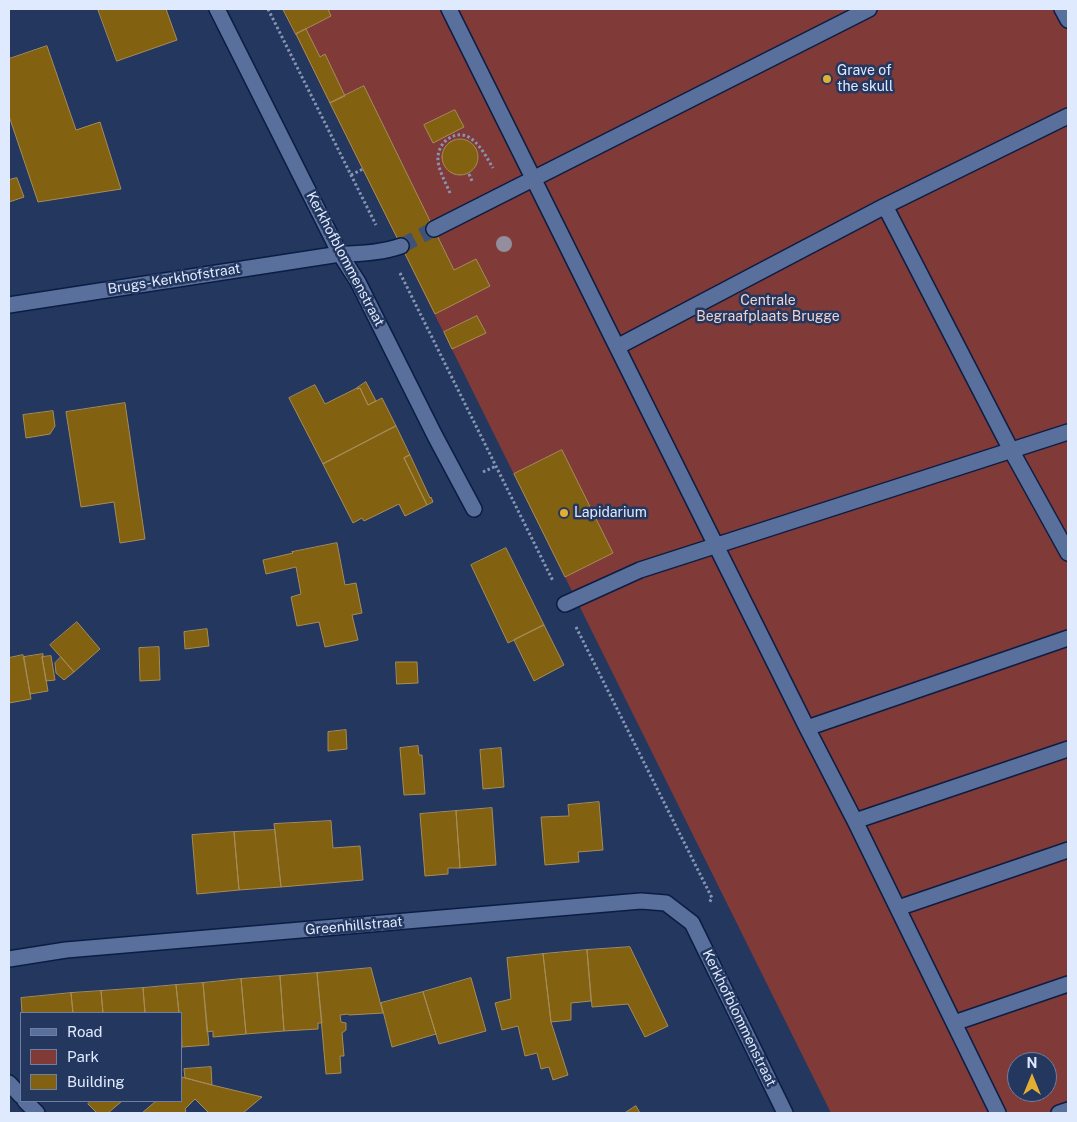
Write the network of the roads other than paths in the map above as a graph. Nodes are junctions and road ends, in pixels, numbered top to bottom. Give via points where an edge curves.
1 (217, 9) edge
2 (449, 9) edge
3 (869, 9) edge
4 (1062, 9) edge
5 (1068, 20) edge
6 (1068, 116) edge
7 (534, 179) junction
8 (885, 206) junction
9 (434, 229) tunnel mouth
10 (395, 248) tunnel mouth
11 (340, 254) junction
12 (9, 305) edge
13 (617, 347) junction
14 (1068, 432) edge
15 (1011, 450) junction
16 (474, 509) dead end
17 (716, 546) junction
18 (1068, 553) edge
19 (565, 604) dead end
20 (1068, 638) edge
21 (807, 728) junction
22 (1068, 749) edge
23 (855, 820) junction
24 (1068, 850) edge
25 (898, 908) junction
26 (692, 924) joint
27 (9, 959) edge
28 (1068, 984) edge
29 (954, 1023) junction
30 (9, 1083) edge
31 (20, 1095) edge
32 (26, 1102) edge
33 (1068, 1110) edge
34 (37, 1113) edge
35 (785, 1113) edge
36 (998, 1113) edge
37 (1059, 1113) edge

1 - 11 street, Kerkhofblommenstraat
2 - 7 street
3 - 7 street
4 - 5 street
6 - 8 street
7 - 9 street
7 - 13 street
8 - 13 street
8 - 15 street
10 - 11 street, Brugs-Kerkhofstraat
11 - 12 street, Brugs-Kerkhofstraat
11 - 16 street, Kerkhofblommenstraat via 358,282
13 - 17 street
14 - 15 street
15 - 17 street
15 - 18 street
17 - 19 street via 640,570
17 - 21 street
20 - 21 street
21 - 23 street
22 - 23 street
23 - 25 street
24 - 25 street
25 - 29 street
26 - 27 street, Greenhillstraat via 666,903 642,901 66,950
26 - 35 street, Kerkhofblommenstraat
28 - 29 street
29 - 36 street
30 - 31 street
32 - 34 street
33 - 37 street

